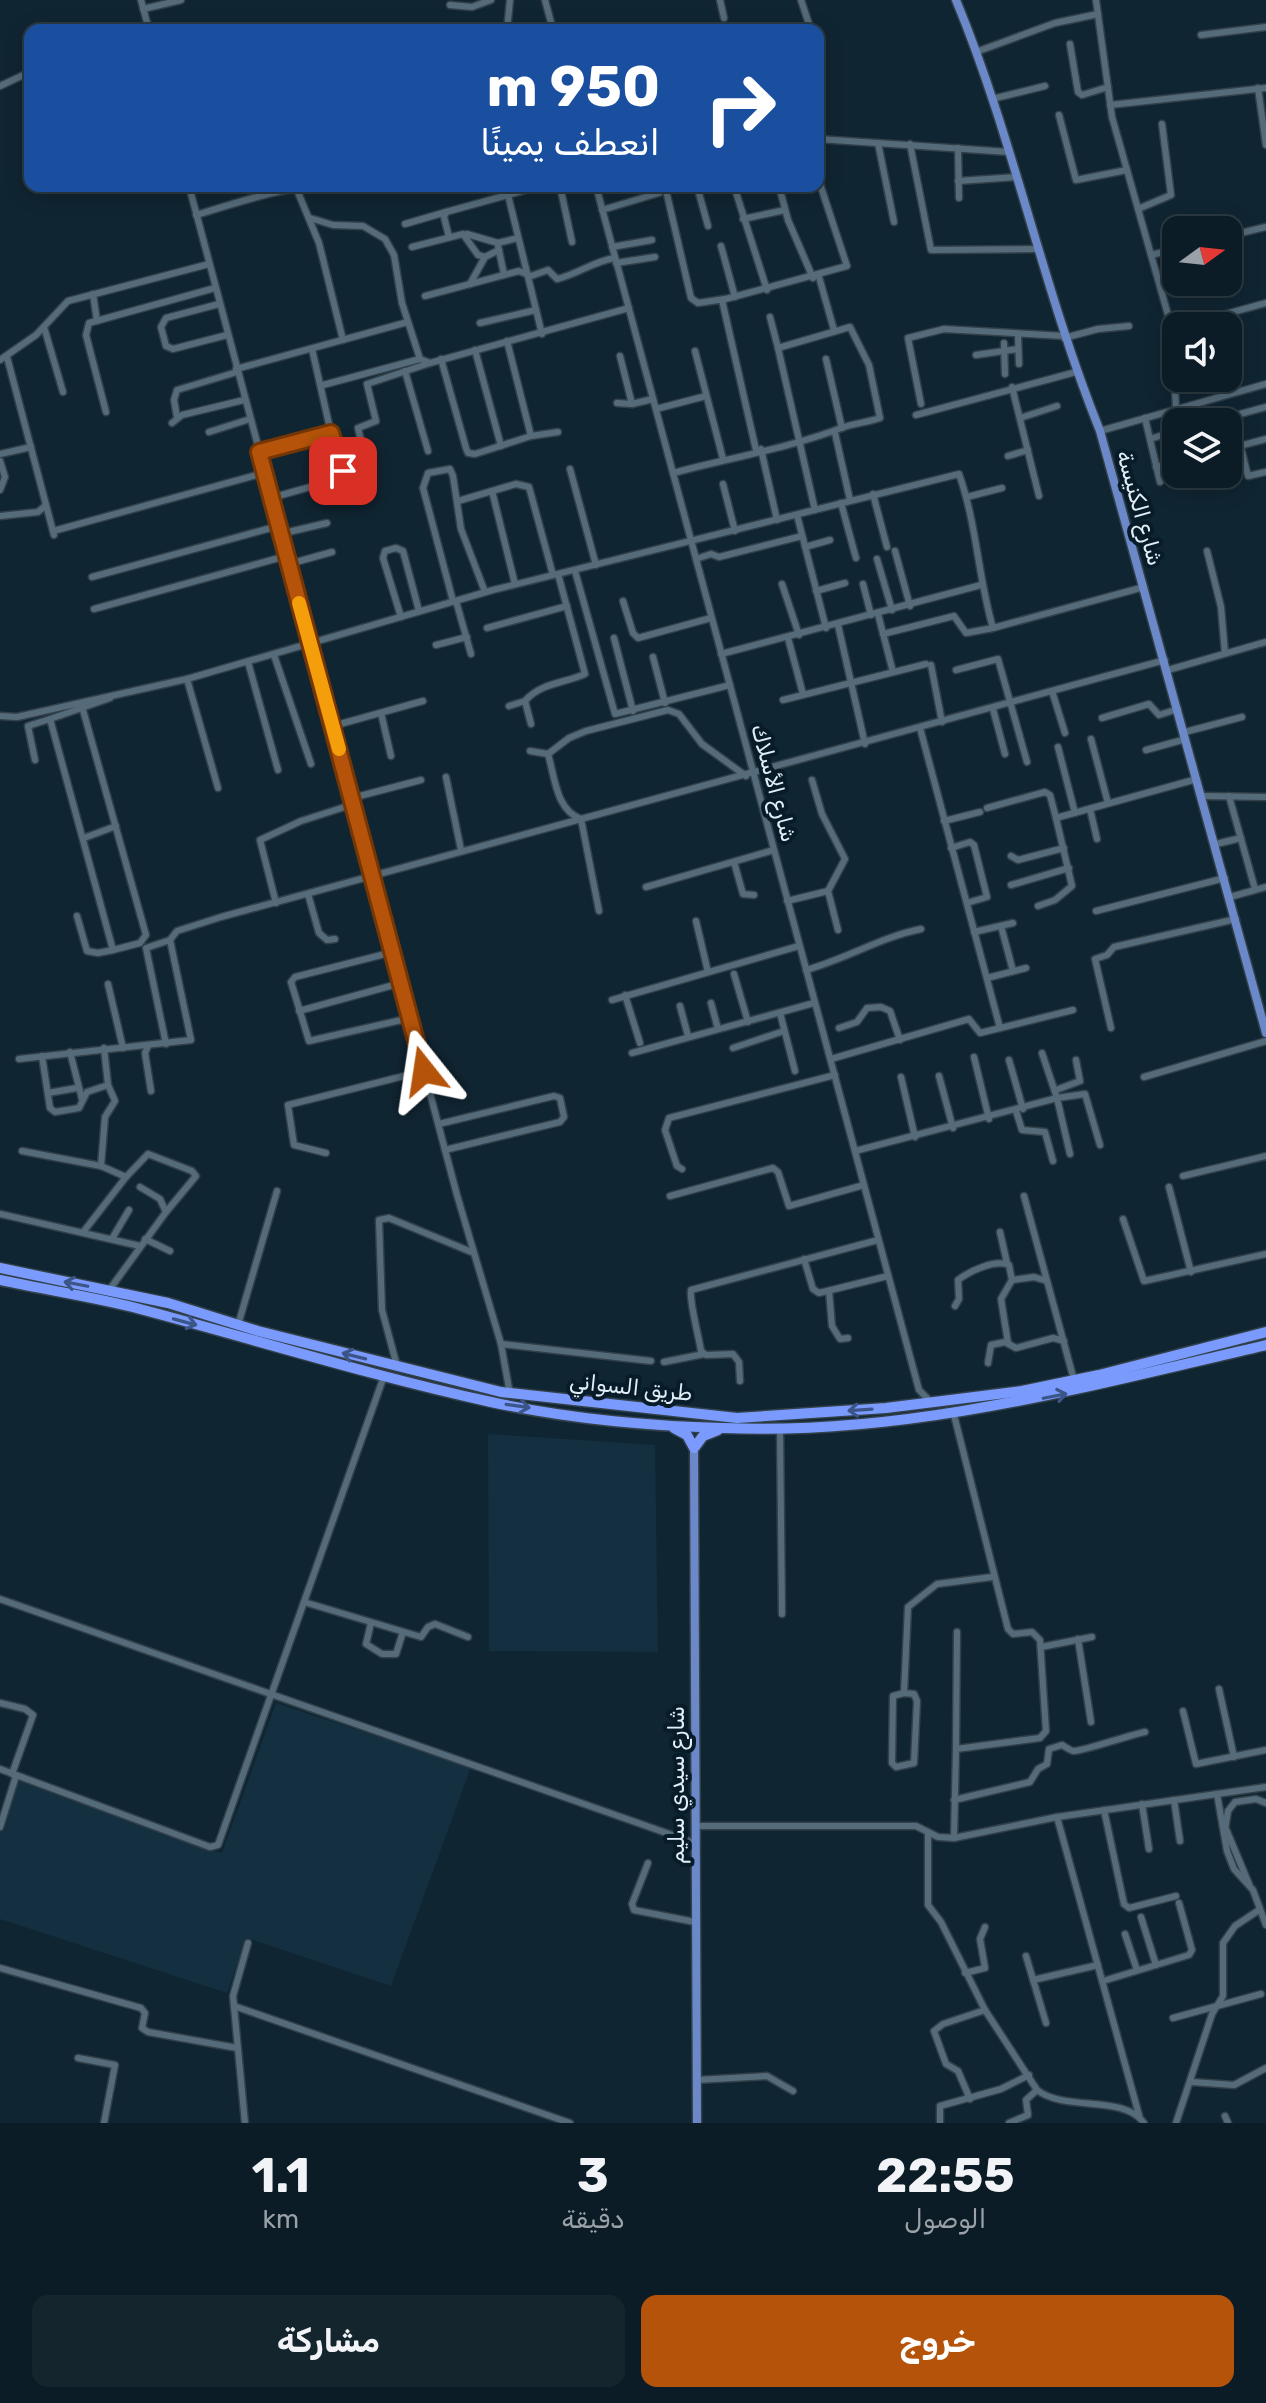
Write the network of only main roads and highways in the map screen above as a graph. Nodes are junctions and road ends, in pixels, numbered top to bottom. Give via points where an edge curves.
1 (956, 0) edge
2 (1266, 1033) edge
3 (0, 1268) edge
4 (0, 1280) edge
5 (1266, 1332) edge
6 (1266, 1345) edge
7 (455, 1380) junction
8 (478, 1386) junction
9 (449, 1391) junction
10 (474, 1398) junction
11 (661, 1424) junction
12 (721, 1428) junction
13 (694, 1448) junction
14 (697, 2123) edge

1 - 2 main road, شارع الكنيسة via 1009,152 1064,337 1100,431
7 -> 3 highway, طريق السواني via 208,1313
4 -> 9 highway, طريق السواني via 137,1309
5 -> 8 highway, طريق السواني via 1074,1380 933,1403 737,1418 510,1394
12 -> 6 highway, طريق السواني via 879,1422 1062,1395
7 - 8 highway, طريق السواني
7 - 9 highway
8 - 10 highway
9 - 10 highway, طريق السواني
10 -> 11 highway, طريق السواني
11 - 12 highway, طريق السواني
11 - 13 highway via 682,1431
12 - 13 highway
13 - 14 main road, شارع سيدي سليم

